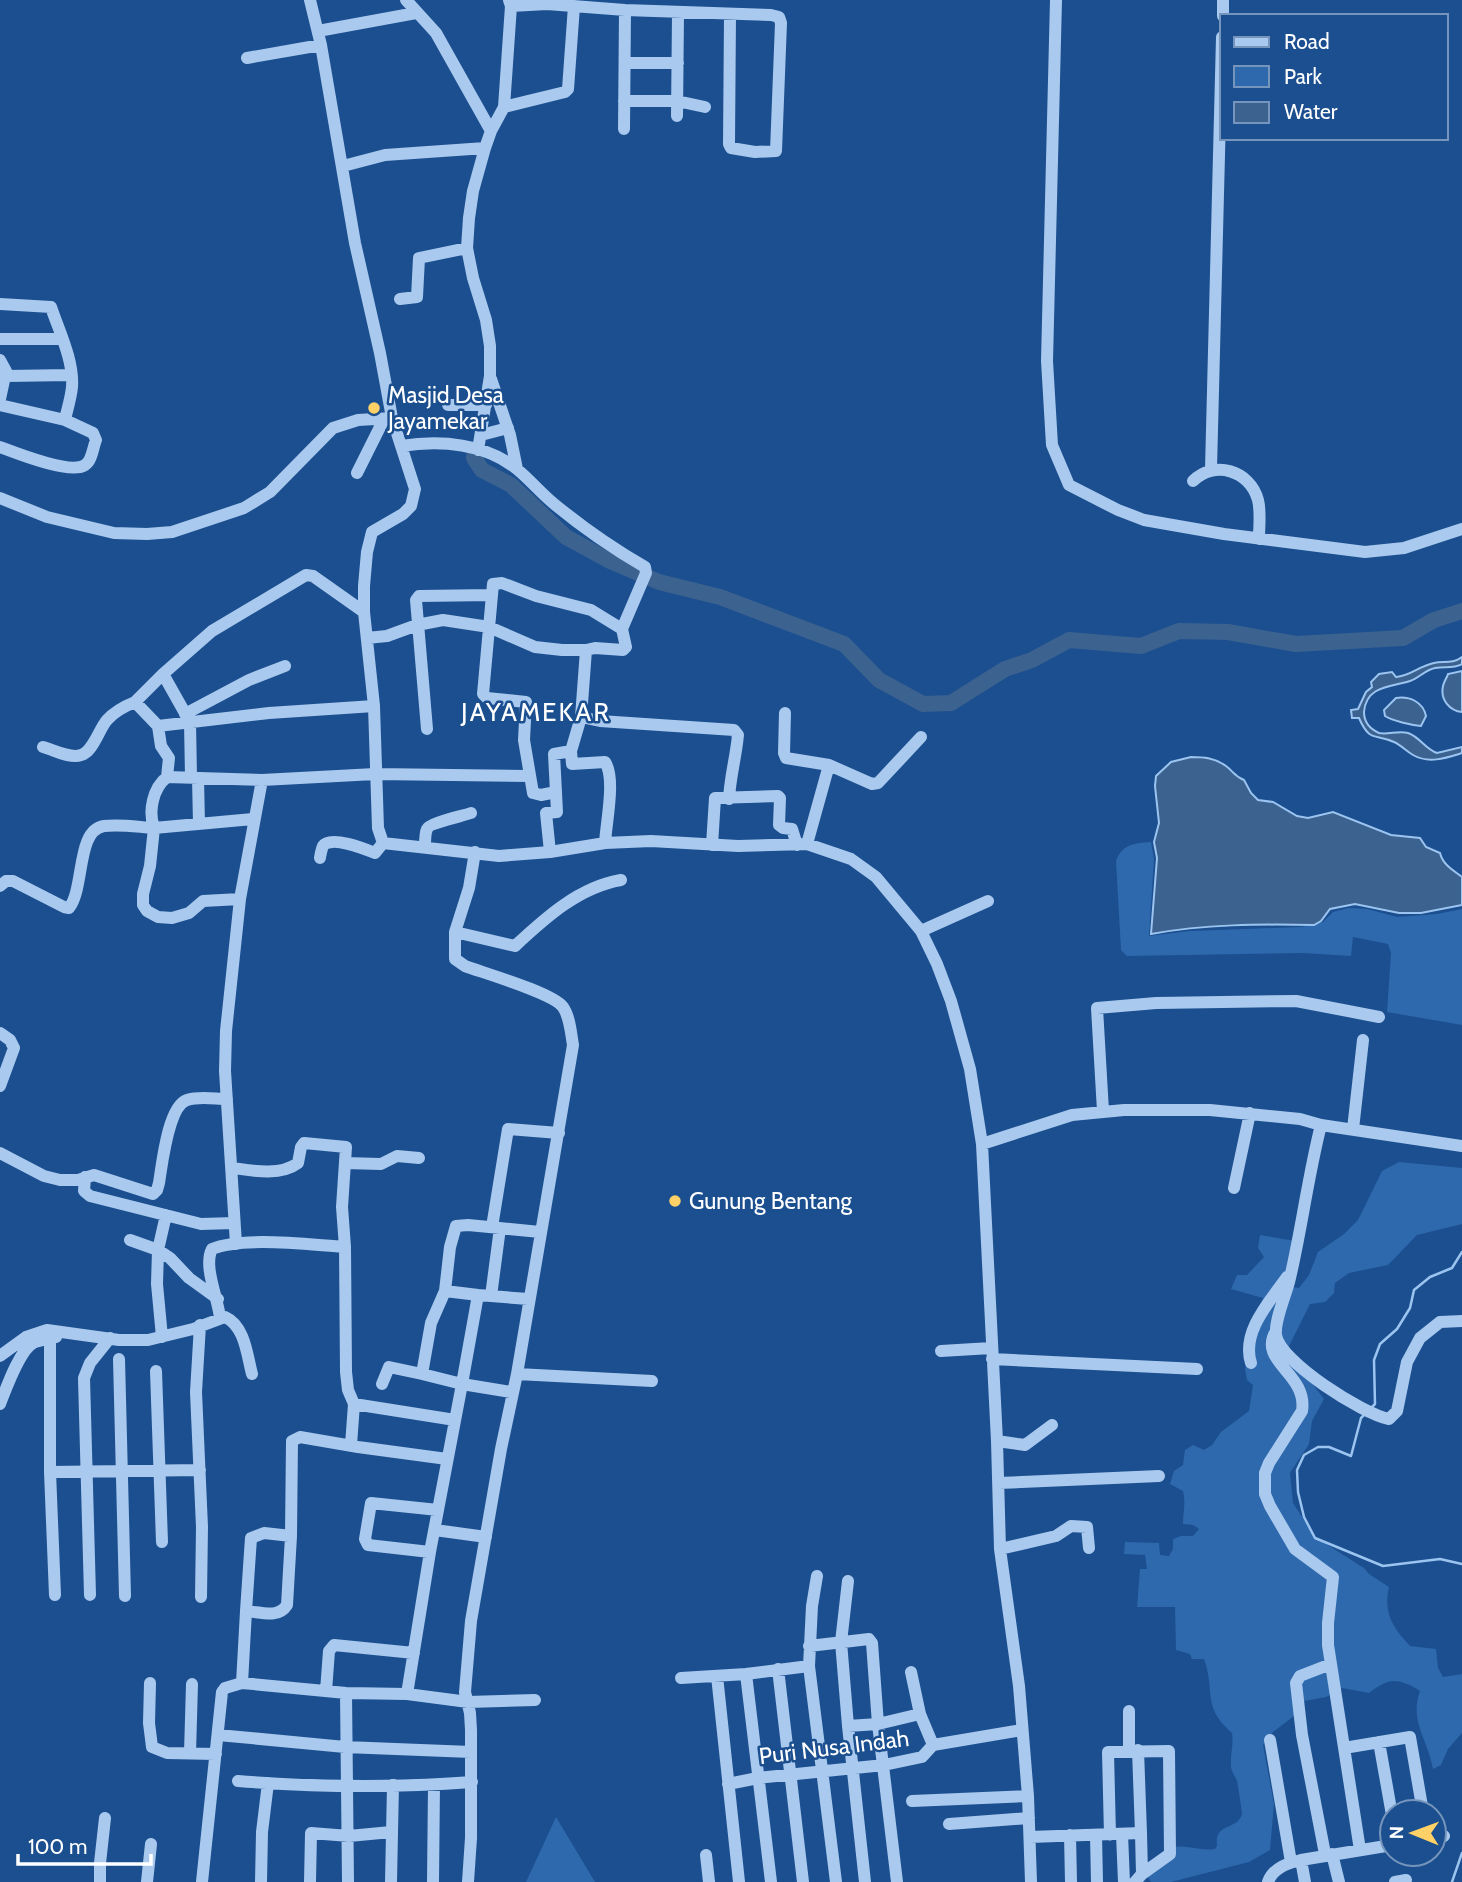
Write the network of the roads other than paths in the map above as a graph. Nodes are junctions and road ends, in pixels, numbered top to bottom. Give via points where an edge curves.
1 (310, 0) edge
2 (406, 0) edge
3 (1056, 0) edge
4 (510, 3) edge
5 (574, 6) junction
6 (625, 10) junction
7 (416, 13) junction
8 (678, 13) junction
9 (730, 15) junction
10 (318, 31) junction
11 (321, 45) junction
12 (247, 58) dead end
13 (625, 63) junction
14 (678, 64) junction
15 (624, 101) junction
16 (677, 102) junction
17 (504, 107) junction
18 (705, 107) dead end
19 (1220, 109) edge
20 (677, 116) dead end
21 (624, 130) dead end
22 (491, 131) junction
23 (485, 148) junction
24 (343, 166) junction
25 (467, 248) junction
26 (400, 299) dead end
27 (0, 304) edge
28 (0, 339) edge
29 (62, 339) junction
30 (0, 360) edge
31 (71, 375) junction
32 (6, 376) junction
33 (490, 376) junction
34 (0, 399) edge
35 (0, 405) edge
36 (448, 405) dead end
37 (485, 405) junction
38 (388, 419) junction
39 (65, 421) junction
40 (508, 428) junction
41 (481, 435) junction
42 (401, 446) junction
43 (0, 447) edge
44 (478, 450) junction
45 (517, 469) junction
46 (1210, 469) junction
47 (357, 473) dead end
48 (1194, 481) dead end
49 (2, 500) edge
50 (1462, 529) edge
51 (1259, 539) junction
52 (492, 595) junction
53 (365, 612) junction
54 (416, 625) junction
55 (489, 627) junction
56 (622, 629) junction
57 (367, 638) junction
58 (586, 650) junction
59 (285, 666) dead end
60 (163, 674) junction
61 (135, 702) junction
62 (207, 703) junction
63 (374, 705) junction
64 (785, 713) dead end
65 (581, 717) junction
66 (187, 718) junction
67 (213, 721) junction
68 (158, 726) junction
69 (427, 729) dead end
70 (921, 737) dead end
71 (43, 747) dead end
72 (571, 751) junction
73 (829, 765) junction
74 (375, 774) junction
75 (529, 776) junction
76 (167, 777) junction
77 (195, 777) junction
78 (262, 780) junction
79 (556, 792) junction
80 (729, 799) junction
81 (471, 813) dead end
82 (253, 819) junction
83 (200, 824) junction
84 (154, 828) junction
85 (383, 843) junction
86 (605, 843) junction
87 (712, 845) junction
88 (802, 845) junction
89 (425, 847) junction
90 (475, 852) junction
91 (550, 852) junction
92 (320, 858) dead end
93 (621, 880) dead end
94 (0, 886) edge
95 (240, 899) junction
96 (988, 901) dead end
97 (921, 931) junction
98 (455, 932) junction
99 (1379, 1017) dead end
100 (0, 1033) edge
101 (1363, 1040) dead end
102 (0, 1086) edge
103 (227, 1099) junction
104 (1102, 1111) junction
105 (1250, 1113) junction
106 (1321, 1125) junction
107 (1353, 1129) junction
108 (559, 1133) junction
109 (982, 1144) junction
110 (1462, 1146) edge
111 (0, 1153) edge
112 (419, 1158) dead end
113 (345, 1163) junction
114 (233, 1168) junction
115 (85, 1177) junction
116 (1234, 1188) dead end
117 (166, 1214) junction
118 (234, 1223) junction
119 (496, 1228) junction
120 (540, 1232) junction
121 (130, 1240) dead end
122 (236, 1244) junction
123 (345, 1247) junction
124 (158, 1250) junction
125 (1292, 1272) junction
126 (445, 1291) junction
127 (484, 1295) junction
128 (218, 1299) junction
129 (528, 1299) junction
130 (220, 1318) junction
131 (1462, 1321) edge
132 (200, 1325) junction
133 (1276, 1331) junction
134 (70, 1334) junction
135 (162, 1337) junction
136 (50, 1338) junction
137 (110, 1338) junction
138 (941, 1351) dead end
139 (991, 1354) junction
140 (0, 1356) edge
141 (120, 1359) dead end
142 (1251, 1363) dead end
143 (1197, 1369) dead end
144 (156, 1371) dead end
145 (252, 1374) dead end
146 (422, 1374) junction
147 (517, 1374) junction
148 (652, 1381) dead end
149 (382, 1384) dead end
150 (462, 1384) junction
151 (512, 1392) junction
152 (0, 1404) edge
153 (354, 1404) junction
154 (455, 1420) junction
155 (1052, 1425) dead end
156 (997, 1441) junction
157 (351, 1445) junction
158 (447, 1459) junction
159 (159, 1469) junction
160 (121, 1470) junction
161 (200, 1470) junction
162 (86, 1471) junction
163 (50, 1472) junction
164 (1159, 1476) dead end
165 (999, 1483) junction
166 (438, 1510) junction
167 (435, 1530) junction
168 (291, 1536) junction
169 (486, 1537) junction
170 (162, 1542) dead end
171 (1089, 1548) dead end
172 (1000, 1549) junction
173 (430, 1552) junction
174 (817, 1576) dead end
175 (848, 1581) dead end
176 (54, 1595) dead end
177 (90, 1595) dead end
178 (125, 1596) dead end
179 (201, 1597) dead end
180 (246, 1611) junction
181 (841, 1642) junction
182 (809, 1646) junction
183 (414, 1653) junction
184 (1331, 1664) junction
185 (809, 1666) junction
186 (778, 1669) junction
187 (911, 1672) dead end
188 (746, 1674) junction
189 (717, 1676) junction
190 (681, 1678) dead end
191 (150, 1683) dead end
192 (242, 1683) junction
193 (192, 1684) dead end
194 (326, 1691) junction
195 (346, 1693) junction
196 (407, 1694) junction
197 (535, 1700) dead end
198 (468, 1702) junction
199 (1129, 1711) dead end
200 (920, 1714) junction
201 (878, 1724) junction
202 (848, 1726) junction
203 (1023, 1730) junction
204 (218, 1735) junction
205 (1270, 1740) dead end
206 (1379, 1742) junction
207 (933, 1745) junction
208 (345, 1747) junction
209 (1344, 1748) junction
210 (1134, 1750) junction
211 (471, 1752) junction
212 (190, 1753) junction
213 (216, 1754) junction
214 (884, 1765) junction
215 (853, 1769) junction
216 (822, 1773) junction
217 (790, 1774) junction
218 (758, 1778) junction
219 (238, 1781) dead end
220 (472, 1782) junction
221 (268, 1783) junction
222 (728, 1784) junction
223 (347, 1785) junction
224 (393, 1785) junction
225 (434, 1785) junction
226 (1028, 1796) junction
227 (1389, 1798) edge
228 (1421, 1798) edge
229 (912, 1801) dead end
230 (105, 1818) dead end
231 (1029, 1818) junction
232 (949, 1824) dead end
233 (391, 1832) junction
234 (1141, 1833) junction
235 (1070, 1835) junction
236 (1110, 1835) junction
237 (349, 1836) junction
238 (1030, 1837) junction
239 (151, 1844) dead end
240 (1378, 1847) edge
241 (1360, 1850) junction
242 (1329, 1854) junction
243 (706, 1855) dead end
244 (1296, 1861) junction
245 (1139, 1878) edge
246 (100, 1882) edge
247 (147, 1882) edge
248 (202, 1882) edge
249 (261, 1882) edge
250 (310, 1882) edge
251 (348, 1882) edge
252 (391, 1882) edge
253 (433, 1882) edge
254 (468, 1882) edge
255 (709, 1882) edge
256 (739, 1882) edge
257 (771, 1882) edge
258 (803, 1882) edge
259 (836, 1882) edge
260 (865, 1882) edge
261 (897, 1882) edge
262 (1031, 1882) edge
263 (1071, 1882) edge
264 (1097, 1882) edge
265 (1124, 1882) edge
266 (1268, 1882) edge
267 (1305, 1882) edge
268 (1339, 1882) edge

1 - 10 street
2 - 7 street
3 - 51 street via 1047,361 1056,459 1072,488 1118,510 1144,520
4 - 5 street
4 - 17 street
5 - 6 street
5 - 17 street via 568,89
6 - 8 street
6 - 13 street
7 - 10 street
7 - 22 street via 436,33
8 - 9 street
8 - 14 street
9 - 9 street via 771,15 782,23 776,151 755,152 729,144
10 - 11 street
11 - 12 street
11 - 24 street
13 - 14 street
13 - 15 street
14 - 16 street
15 - 16 street
15 - 21 street
16 - 18 street
16 - 20 street
17 - 22 street
19 - 46 street
22 - 23 street
23 - 24 street via 385,155
23 - 25 street via 473,191
24 - 38 street via 380,353
25 - 26 street via 422,255 417,264 417,296
25 - 33 street via 486,320
27 - 29 street via 49,305
28 - 29 street
29 - 31 street
30 - 32 street
31 - 32 street
31 - 39 street
32 - 34 street
33 - 37 street
33 - 40 street
35 - 39 street
36 - 37 street
37 - 41 street
38 - 42 street
38 - 47 street
38 - 49 street via 358,420 333,428 270,492 244,508 172,532 114,533 47,517
39 - 43 street via 95,436 85,466 51,464
40 - 41 street
40 - 45 street
41 - 44 street
42 - 44 street via 453,443
42 - 53 street via 415,498 403,514 372,532
44 - 45 street
45 - 56 street via 595,537 645,567
46 - 48 street
46 - 51 street via 1240,476 1255,492
50 - 51 street via 1384,552
52 - 54 street via 419,596
52 - 55 street
52 - 56 street via 493,584 502,583 591,610
53 - 57 street
53 - 60 street via 306,575 212,631
54 - 55 street via 443,620
54 - 57 street
54 - 69 street
55 - 58 street via 535,647
55 - 75 street via 483,694 526,702 524,740
56 - 58 street via 625,649
57 - 63 street
58 - 65 street
59 - 62 street
60 - 61 street
60 - 66 street
61 - 68 street
61 - 71 street via 106,721 80,756
62 - 66 street
62 - 67 street
63 - 67 street
63 - 74 street
64 - 73 street via 786,758
65 - 72 street
65 - 80 street via 734,730 738,735
66 - 67 street
66 - 68 street
66 - 77 street
68 - 76 street via 161,746 169,758
70 - 73 street via 878,783
72 - 79 street via 554,754
72 - 86 street via 572,764 605,762 609,768
73 - 88 street
74 - 75 street
74 - 78 street
74 - 85 street
75 - 79 street via 536,795
76 - 77 street
76 - 84 street via 160,782 153,802
77 - 78 street
77 - 83 street
78 - 82 street
79 - 91 street via 558,812 546,813
80 - 87 street via 715,798
80 - 88 street via 778,796 779,825 792,829
81 - 89 street via 431,824
82 - 83 street
82 - 95 street
83 - 84 street
84 - 94 street via 102,827 91,833 78,891 69,908 13,881
84 - 95 street via 142,894 147,911 172,918 189,913 203,901
85 - 89 street
85 - 92 street via 375,853 336,841 326,843
86 - 87 street
86 - 91 street
87 - 88 street
88 - 97 street via 851,859 876,877
89 - 90 street
90 - 91 street via 499,856
90 - 98 street
93 - 98 street via 601,883 576,897 515,946
95 - 103 street via 226,1031
96 - 97 street
97 - 109 street via 951,1001 970,1069
98 - 108 street via 454,952 459,963 563,1007 573,1045
99 - 104 street via 1296,1001 1097,1008
100 - 102 street via 10,1040 14,1054
101 - 107 street
103 - 114 street
103 - 115 street via 181,1103 170,1126 155,1192 149,1194 99,1175
104 - 105 street
104 - 109 street via 1072,1115
105 - 106 street
105 - 116 street
106 - 107 street
106 - 125 street
107 - 110 street
108 - 119 street via 508,1129
108 - 120 street
109 - 139 street
111 - 115 street via 44,1176 60,1180
112 - 113 street
113 - 114 street via 345,1146 304,1143 298,1163 290,1168
113 - 123 street
114 - 118 street
115 - 117 street via 84,1191 90,1196
117 - 118 street via 201,1224
117 - 124 street
118 - 122 street
119 - 120 street
119 - 126 street via 456,1226
119 - 127 street
120 - 129 street
121 - 124 street
122 - 123 street
122 - 128 street via 217,1247 208,1255
123 - 153 street via 346,1372
124 - 128 street
124 - 135 street
125 - 133 street
125 - 142 street via 1253,1330 1248,1343
126 - 127 street
126 - 146 street via 431,1323
127 - 129 street
127 - 150 street
128 - 130 street
129 - 147 street
130 - 132 street
130 - 145 street via 235,1325
131 - 133 street via 1440,1322 1420,1338 1407,1362 1395,1415 1389,1419 1361,1407 1297,1364 1279,1343
132 - 135 street
132 - 161 street via 196,1392
133 - 184 street via 1270,1340 1273,1354 1296,1381 1304,1400 1265,1473 1265,1494 1294,1549 1333,1577 1328,1623
134 - 136 street
134 - 137 street
134 - 140 street via 38,1332
135 - 137 street
136 - 152 street via 29,1347
136 - 163 street
137 - 162 street via 83,1378
138 - 139 street
139 - 143 street
139 - 156 street
141 - 160 street
144 - 159 street
146 - 149 street via 389,1367
146 - 150 street
147 - 148 street
147 - 151 street
150 - 151 street
150 - 154 street
151 - 169 street
153 - 154 street
153 - 157 street
154 - 158 street
155 - 156 street via 1025,1445
156 - 165 street
157 - 158 street
157 - 168 street via 300,1437 292,1441
158 - 166 street
159 - 160 street
159 - 161 street
159 - 170 street
160 - 162 street
160 - 178 street
161 - 179 street
162 - 163 street
162 - 177 street
163 - 176 street
164 - 165 street
165 - 172 street
166 - 167 street
166 - 173 street via 371,1503 368,1545
167 - 169 street
167 - 173 street
168 - 180 street via 287,1605 275,1614
168 - 180 street via 264,1533 251,1538
169 - 198 street via 471,1621
171 - 172 street via 1087,1527 1071,1526 1056,1536
172 - 203 street
173 - 183 street
174 - 182 street
175 - 181 street
180 - 192 street
181 - 182 street
181 - 201 street via 869,1639 872,1643
181 - 202 street
182 - 185 street
183 - 194 street via 334,1645 329,1651
183 - 196 street
184 - 209 street
184 - 242 street via 1300,1676 1296,1683 1302,1735
185 - 186 street
185 - 216 street
186 - 188 street
186 - 217 street
187 - 200 street
188 - 189 street
188 - 218 street
189 - 190 street
189 - 222 street
191 - 212 street via 152,1747 167,1753
192 - 194 street
192 - 204 street via 222,1692
193 - 212 street
194 - 195 street
195 - 196 street
195 - 208 street
196 - 198 street
197 - 198 street
198 - 211 street
199 - 210 street
200 - 201 street
200 - 207 street
201 - 202 street
201 - 214 street
202 - 215 street
203 - 207 street, Puri Nusa Indah
203 - 226 street
204 - 208 street
204 - 213 street
205 - 244 street
206 - 209 street
206 - 227 street
206 - 228 street via 1410,1737
207 - 214 street, Puri Nusa Indah via 922,1757
208 - 211 street
208 - 223 street
209 - 241 street
210 - 234 street
210 - 236 street via 1110,1750 1107,1754
210 - 245 street via 1167,1750 1170,1756 1170,1854
211 - 220 street
212 - 213 street
213 - 248 street
214 - 215 street, Puri Nusa Indah
214 - 261 street
215 - 216 street, Puri Nusa Indah
215 - 260 street
216 - 217 street, Puri Nusa Indah
216 - 259 street
217 - 218 street, Puri Nusa Indah
217 - 258 street
218 - 222 street, Puri Nusa Indah
218 - 257 street
219 - 221 street
220 - 225 street
220 - 254 street
221 - 223 street
221 - 249 street
222 - 256 street
223 - 224 street
223 - 237 street
224 - 225 street
224 - 233 street
225 - 253 street
226 - 229 street
226 - 231 street
230 - 246 street
231 - 232 street
231 - 238 street
233 - 237 street
233 - 252 street
234 - 236 street
234 - 245 street
235 - 236 street
235 - 238 street
235 - 263 street
236 - 264 street
236 - 265 street
237 - 250 street via 311,1833
237 - 251 street
238 - 262 street
239 - 247 street
240 - 241 street
241 - 242 street
242 - 244 street
242 - 268 street
243 - 255 street
244 - 266 street via 1277,1870
244 - 267 street

